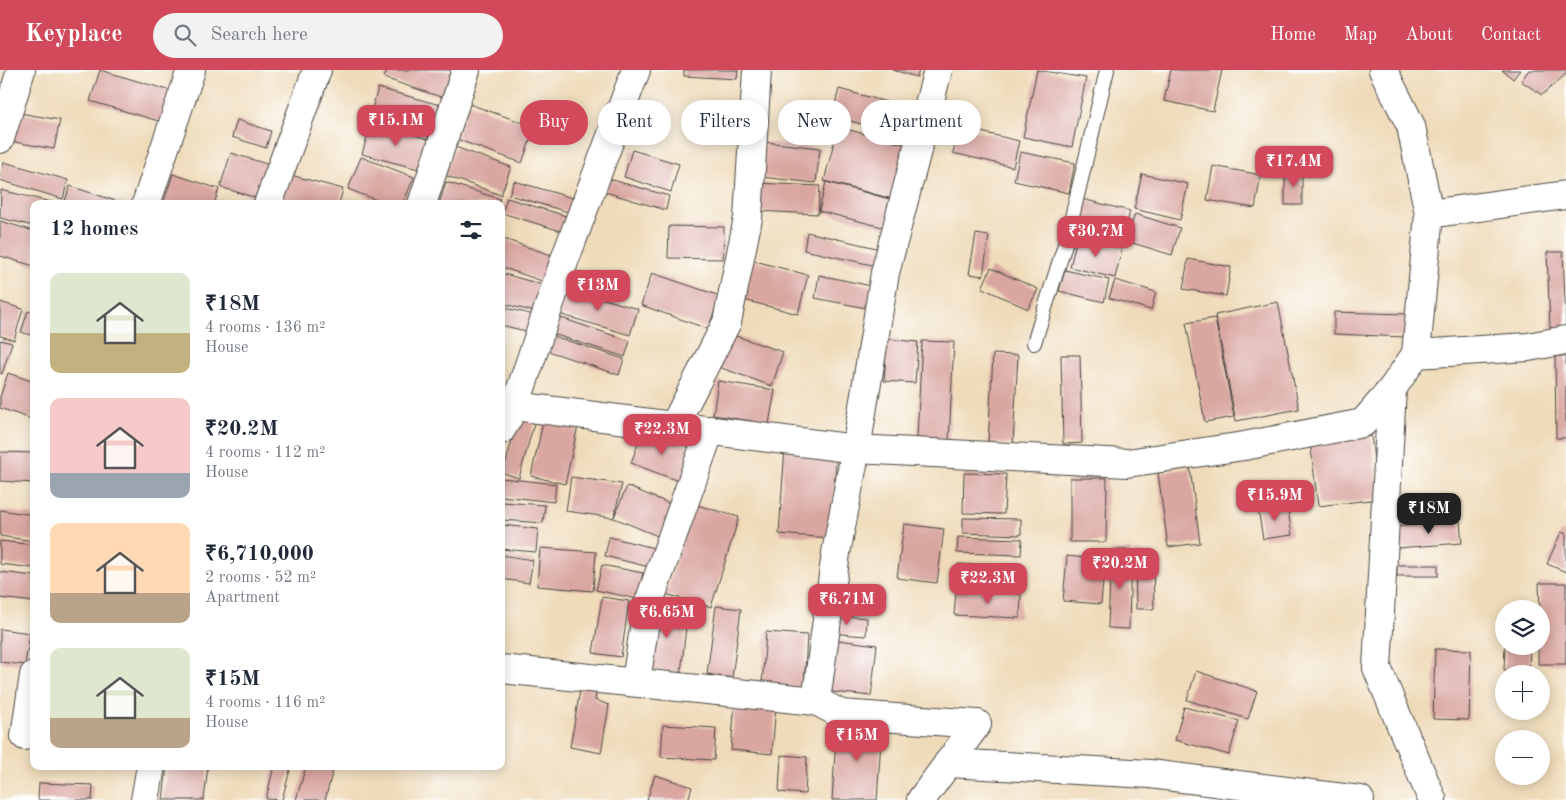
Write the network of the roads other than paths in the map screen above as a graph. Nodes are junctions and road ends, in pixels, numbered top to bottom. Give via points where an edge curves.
1 (21, 70) edge
2 (190, 70) edge
3 (317, 70) edge
4 (466, 70) edge
5 (636, 70) edge
6 (757, 70) edge
7 (938, 70) edge
8 (1107, 70) edge
9 (1383, 70) edge
10 (0, 139) edge
11 (1566, 195) edge
12 (147, 200) edge
13 (269, 200) edge
14 (423, 200) edge
15 (1429, 214) junction
16 (1566, 340) edge
17 (1034, 342) dead end
18 (1416, 354) junction
19 (1392, 389) junction
20 (515, 406) junction
21 (505, 423) edge
22 (674, 426) junction
23 (710, 430) junction
24 (856, 449) junction
25 (505, 669) edge
26 (636, 682) junction
27 (816, 701) junction
28 (30, 706) edge
29 (26, 736) dead end
30 (948, 763) junction
31 (150, 770) edge
32 (145, 800) edge
33 (921, 800) edge
34 (1360, 800) edge
35 (1432, 800) edge

1 - 10 street
2 - 12 street
3 - 13 street
4 - 14 street
5 - 20 street via 565,259
6 - 22 street via 748,218 727,322
7 - 24 street via 885,274
8 - 17 lane via 1067,238
9 - 15 street via 1411,126
11 - 15 street
15 - 18 street
16 - 18 street via 1528,347
18 - 19 street
19 - 24 street via 1363,423 1244,446 1127,463
19 - 35 street via 1377,668
20 - 21 street
20 - 22 street
22 - 23 street
23 - 24 street
23 - 26 street via 647,608
24 - 27 street via 836,553
25 - 26 street
26 - 27 street
27 - 30 street via 841,714 976,724
28 - 29 street
30 - 33 street
30 - 34 street via 1150,774
31 - 32 street

